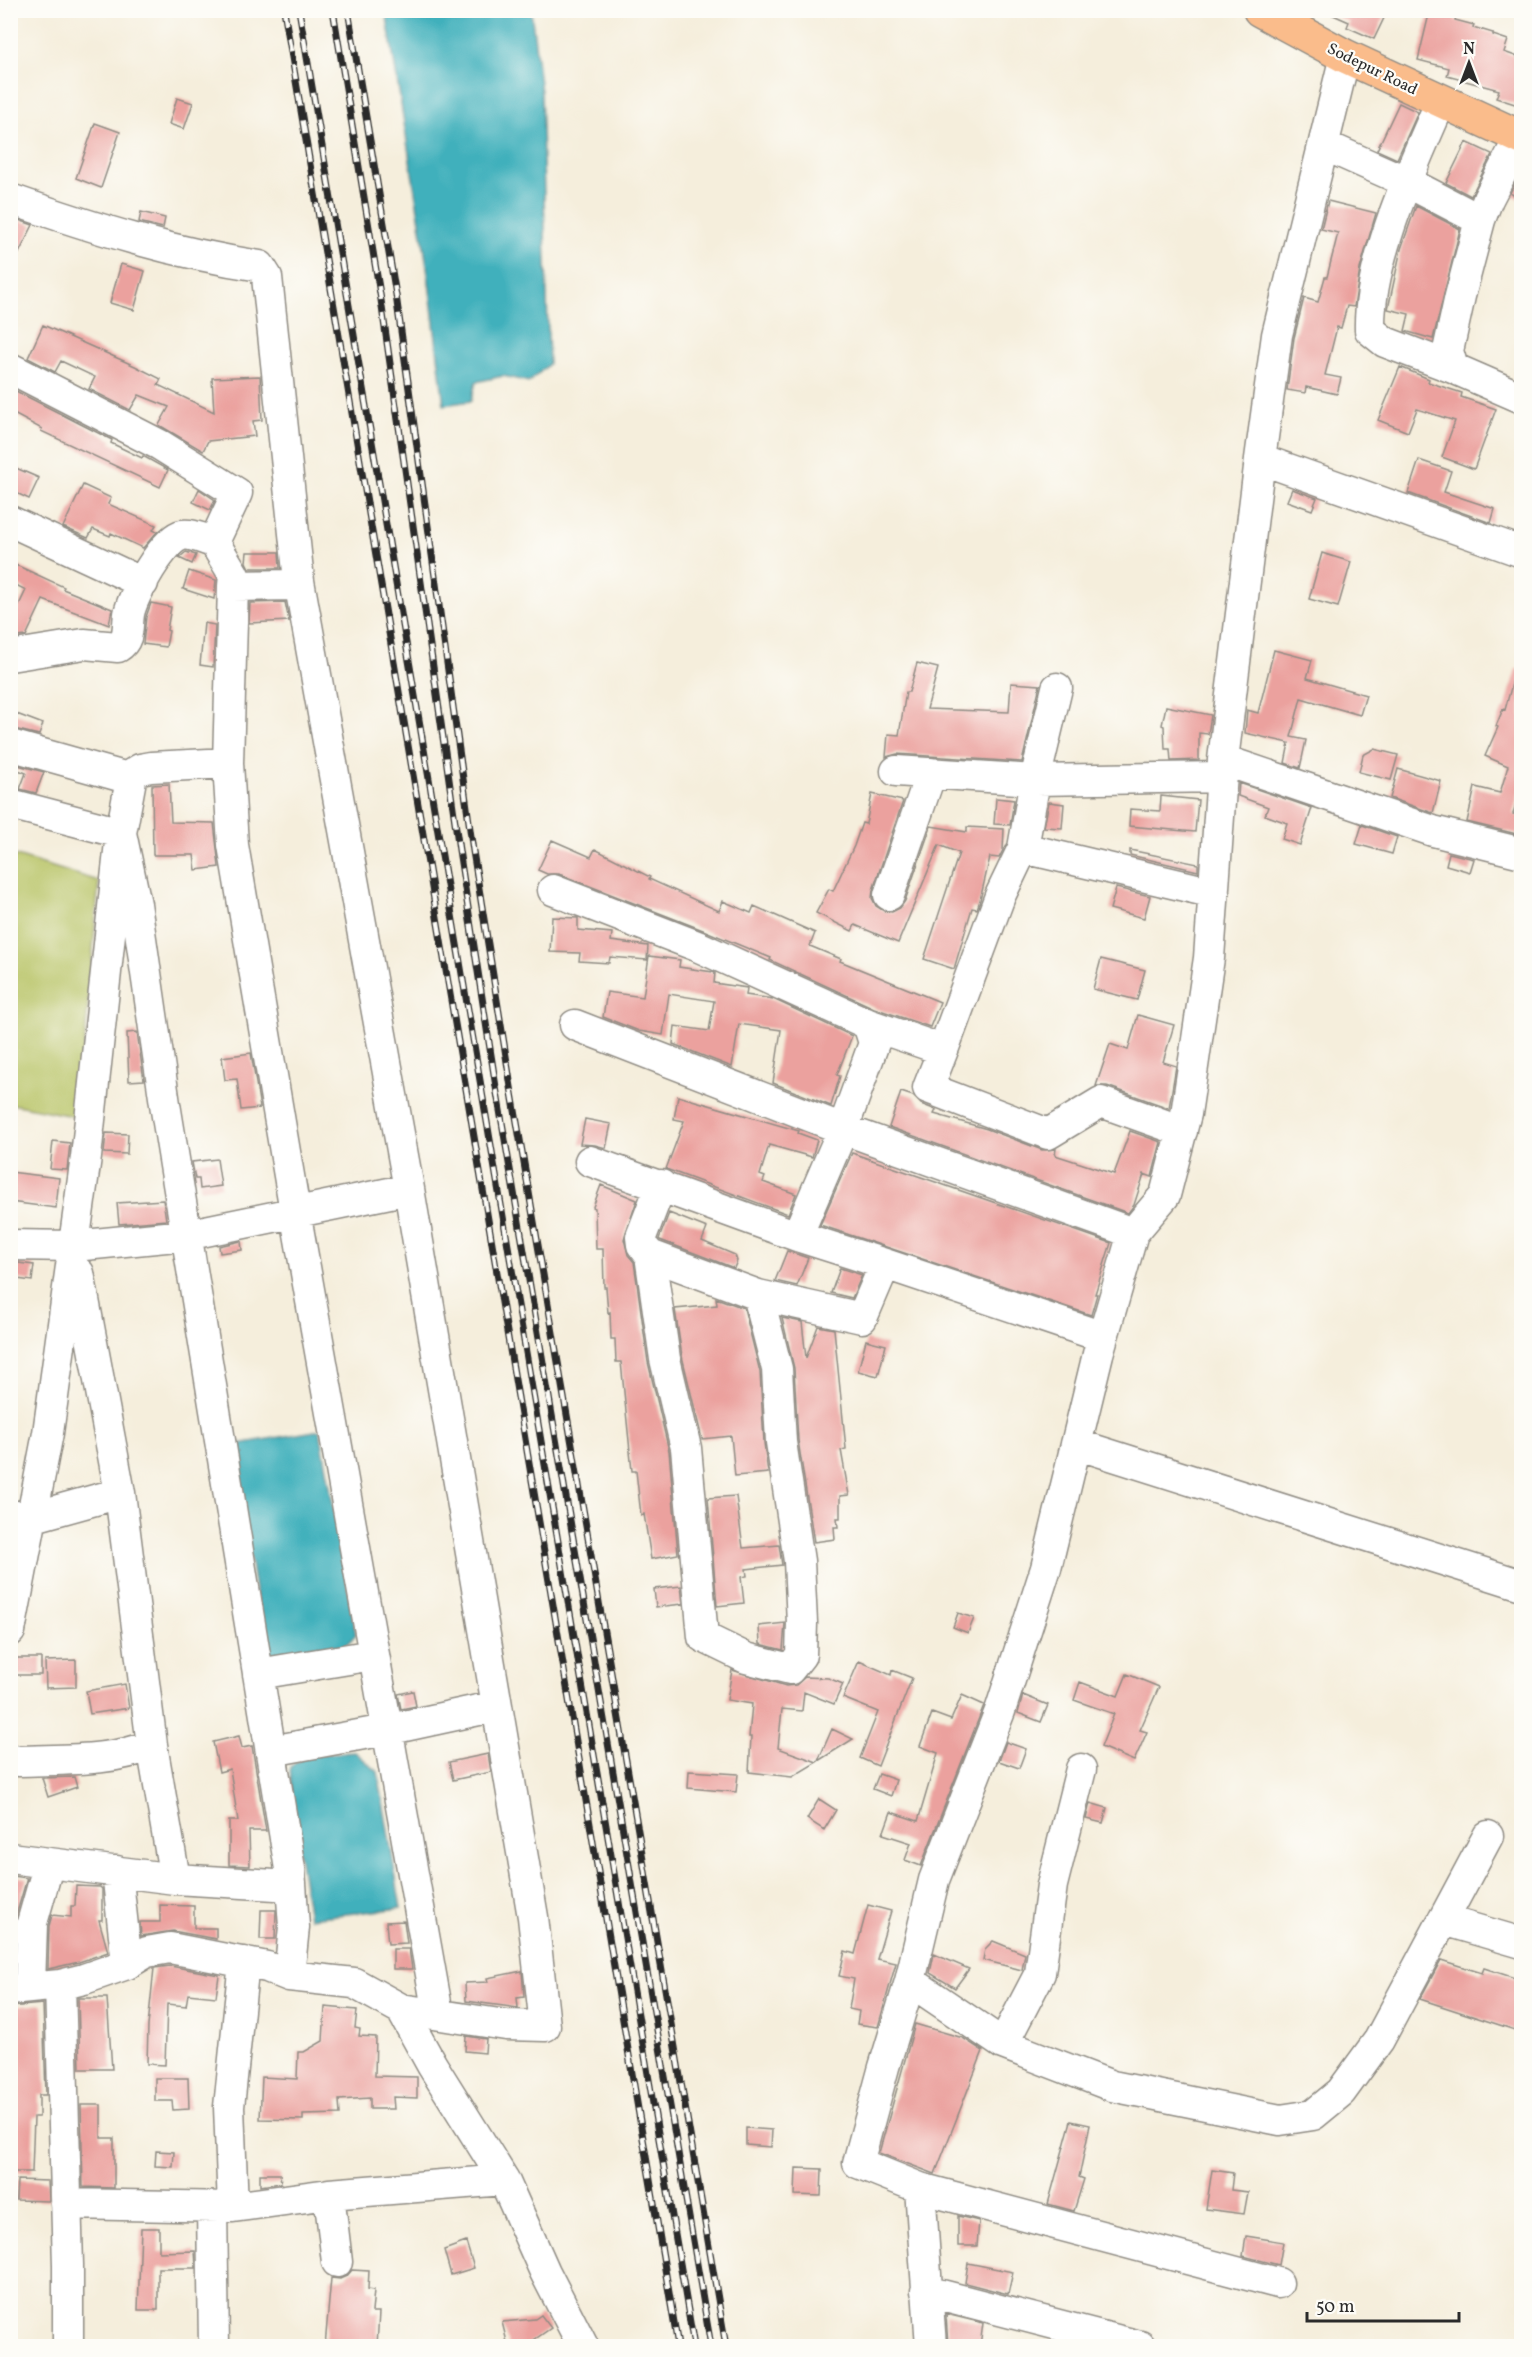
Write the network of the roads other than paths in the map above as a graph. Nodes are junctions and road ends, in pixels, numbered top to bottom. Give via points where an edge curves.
1 (1260, 10) edge
2 (1345, 56) junction
3 (1441, 100) junction
4 (1521, 137) edge
5 (1324, 145) junction
6 (1407, 182) junction
7 (10, 200) edge
8 (1480, 220) junction
9 (10, 368) edge
10 (1453, 368) junction
11 (1521, 398) edge
12 (1260, 459) junction
13 (10, 521) edge
14 (214, 542) junction
15 (1521, 552) edge
16 (299, 580) junction
17 (143, 583) junction
18 (233, 586) junction
19 (10, 656) edge
20 (1058, 688) dead end
21 (10, 745) edge
22 (228, 763) junction
23 (1222, 768) junction
24 (896, 771) dead end
25 (931, 773) junction
26 (131, 779) junction
27 (1035, 780) junction
28 (10, 804) edge
29 (121, 833) junction
30 (1023, 848) junction
31 (1521, 853) edge
32 (553, 890) dead end
33 (1214, 893) junction
34 (889, 895) dead end
35 (868, 1024) junction
36 (575, 1025) dead end
37 (943, 1050) junction
38 (843, 1129) junction
39 (1182, 1131) junction
40 (590, 1161) dead end
41 (661, 1185) junction
42 (409, 1189) junction
43 (295, 1211) junction
44 (1133, 1233) junction
45 (186, 1235) junction
46 (797, 1236) junction
47 (10, 1245) edge
48 (74, 1246) junction
49 (650, 1255) junction
50 (885, 1264) junction
51 (758, 1295) junction
52 (1103, 1337) junction
53 (1076, 1444) junction
54 (120, 1493) junction
55 (21, 1516) edge
56 (1521, 1585) edge
57 (10, 1631) edge
58 (373, 1654) junction
59 (258, 1674) junction
60 (497, 1706) junction
61 (386, 1730) junction
62 (153, 1745) junction
63 (270, 1750) junction
64 (10, 1759) edge
65 (1080, 1769) dead end
66 (1488, 1836) dead end
67 (10, 1858) edge
68 (49, 1863) junction
69 (117, 1871) junction
70 (175, 1879) junction
71 (291, 1886) junction
72 (1443, 1920) junction
73 (1521, 1943) edge
74 (244, 1962) junction
75 (127, 1964) junction
76 (289, 1976) junction
77 (910, 1982) junction
78 (60, 1984) junction
79 (20, 1988) edge
80 (401, 2009) junction
81 (438, 2014) junction
82 (1003, 2044) junction
83 (504, 2180) junction
84 (920, 2188) junction
85 (329, 2194) junction
86 (66, 2204) junction
87 (223, 2207) junction
88 (337, 2262) dead end
89 (1278, 2283) dead end
90 (926, 2291) junction
91 (68, 2346) edge
92 (214, 2346) edge
93 (583, 2346) edge
94 (931, 2346) edge
95 (1140, 2346) edge

1 - 2 main road, Sodepur Road
2 - 3 main road, Sodepur Road
2 - 5 street
3 - 4 main road, Sodepur Road
3 - 6 street
4 - 8 street
5 - 6 street
5 - 12 street via 1277,334
6 - 8 street
6 - 10 street via 1382,254 1370,310 1370,330 1385,342
7 - 16 street via 96,230 204,257 260,266 270,293
8 - 10 street via 1448,351
9 - 14 street via 160,445 237,493
10 - 11 street
12 - 15 street
12 - 23 street
13 - 17 street
14 - 17 street via 184,534 176,537 167,544
14 - 18 street via 234,576
16 - 18 street via 293,585
16 - 42 street
17 - 19 street via 129,611 126,639 118,647 84,644
18 - 22 street
20 - 27 street
21 - 26 street
22 - 26 street via 140,769
22 - 43 street via 233,845
23 - 27 street
23 - 31 street
23 - 33 street
24 - 25 street
25 - 27 street
25 - 34 street
26 - 29 street
27 - 30 street
28 - 29 street
29 - 45 street via 136,904
29 - 48 street
30 - 33 street
30 - 37 street via 1000,896
32 - 35 street via 697,946
33 - 39 street via 1209,958
35 - 37 street
35 - 38 street via 874,1043
36 - 38 street
37 - 39 street via 928,1088 1048,1134 1101,1102
38 - 44 street
38 - 46 street
39 - 44 street via 1165,1195
40 - 41 street
41 - 46 street
41 - 49 street via 641,1237
42 - 43 street
42 - 60 street
43 - 45 street
43 - 58 street
44 - 52 street
45 - 48 street
45 - 59 street
46 - 50 street
47 - 48 street
48 - 54 street
48 - 55 street via 48,1433
49 - 51 street
49 - 51 street via 665,1359 686,1449 703,1637 746,1658 790,1669 801,1655 799,1561 781,1442 777,1369
50 - 51 street via 862,1318
50 - 52 street
52 - 53 street
53 - 56 street
53 - 77 street via 1046,1568 1000,1711 934,1880
54 - 55 street
54 - 62 street
55 - 57 street
58 - 59 street
58 - 61 street
59 - 63 street
60 - 61 street
60 - 81 street via 533,1917 544,2026 506,2025
61 - 63 street
61 - 81 street
62 - 64 street via 132,1754
62 - 70 street
63 - 71 street
65 - 82 street via 1052,1885 1040,1973
66 - 72 street
67 - 68 street
68 - 69 street
68 - 79 street via 32,1923
69 - 70 street
69 - 75 street
70 - 71 street
71 - 76 street via 294,1927
72 - 73 street
72 - 82 street via 1379,2040 1341,2092 1313,2115 1280,2120 1112,2086
74 - 75 street via 170,1948 147,1952
74 - 76 street
74 - 87 street
75 - 78 street
76 - 80 street via 354,1983
77 - 82 street
77 - 84 street via 858,2163
78 - 79 street
78 - 86 street
80 - 81 street
80 - 83 street
83 - 85 street
83 - 93 street
84 - 89 street
84 - 90 street
85 - 87 street
85 - 88 street
86 - 87 street
86 - 91 street
87 - 92 street
90 - 94 street
90 - 95 street

